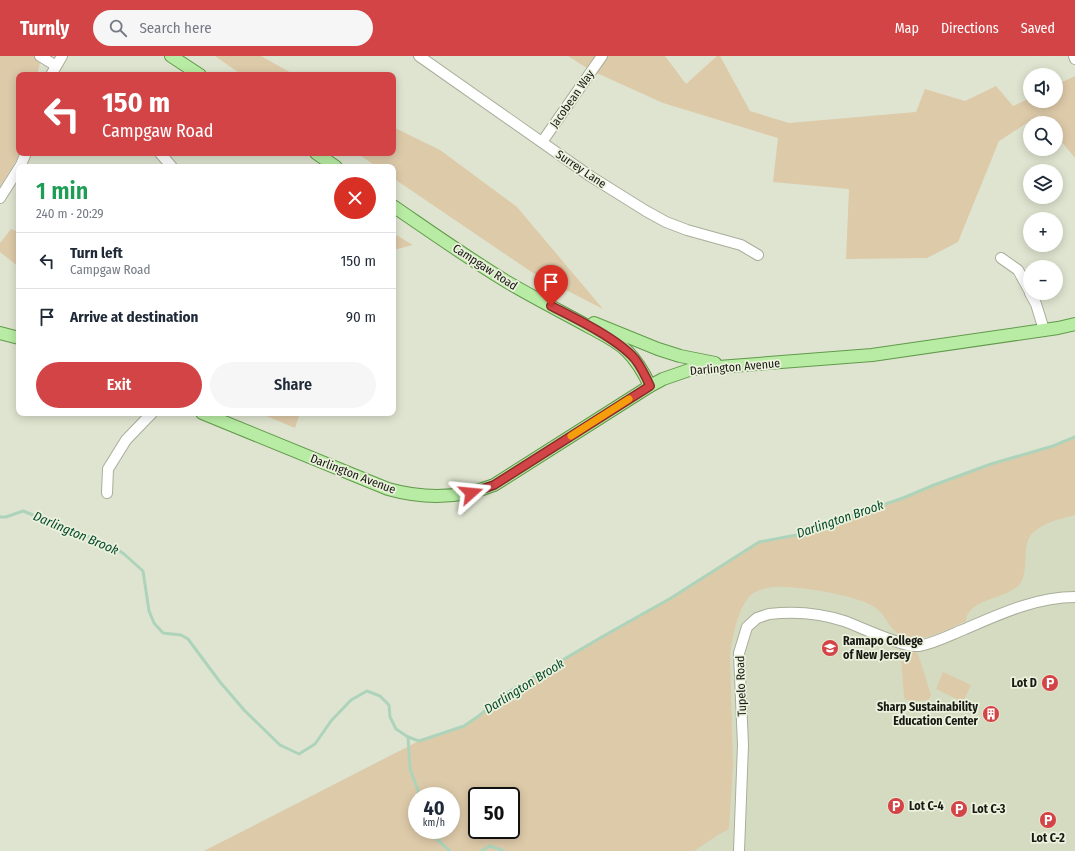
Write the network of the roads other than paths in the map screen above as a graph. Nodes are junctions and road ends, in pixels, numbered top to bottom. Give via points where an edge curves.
1 (40, 56) edge
2 (62, 56) edge
3 (171, 56) edge
4 (419, 56) edge
5 (602, 56) edge
6 (55, 60) edge
7 (52, 72) edge
8 (53, 72) edge
9 (195, 72) edge
10 (542, 142) junction
11 (163, 156) edge
12 (320, 156) edge
13 (169, 164) edge
14 (332, 164) edge
15 (16, 173) edge
16 (0, 198) edge
17 (396, 208) edge
18 (758, 255) dead end
19 (1001, 258) dead end
20 (1023, 280) edge
21 (1034, 300) edge
22 (561, 311) junction
23 (1075, 324) edge
24 (1044, 330) junction
25 (0, 332) edge
26 (16, 337) edge
27 (732, 367) junction
28 (650, 386) junction
29 (149, 416) edge
30 (209, 416) edge
31 (108, 493) dead end
32 (1075, 596) edge
33 (739, 851) edge

1 - 6 street
2 - 8 street
3 - 9 main road
4 - 10 street, Surrey Lane
5 - 10 street, Jacobean Way
6 - 7 street
10 - 18 street, Surrey Lane via 590,176 666,222 741,245
11 - 13 street
12 - 14 main road
15 - 16 street
17 - 22 main road, Campgaw Road via 492,273
19 - 20 street via 1018,270
21 - 24 street
22 - 27 main road via 672,353
22 - 28 main road, Campgaw Road via 614,340 626,350 644,373
23 - 24 main road, Darlington Avenue
24 - 27 main road, Darlington Avenue via 872,355
25 - 26 main road
27 - 28 main road, Darlington Avenue via 692,369
28 - 30 main road, Darlington Avenue via 494,485 462,495 440,497 404,494 388,489
29 - 31 street via 126,440 108,469
32 - 33 street, Tupelo Road via 1021,606 935,642 918,646 844,621 813,614 769,614 752,622 747,627 739,652 743,745

